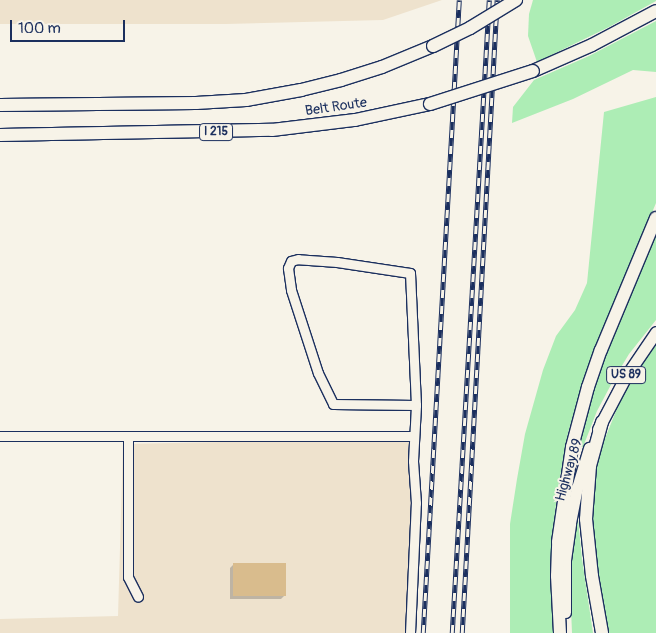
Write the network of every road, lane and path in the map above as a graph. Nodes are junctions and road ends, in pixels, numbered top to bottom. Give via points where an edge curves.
1 (516, 0) edge
2 (656, 11) edge
3 (0, 105) edge
4 (0, 135) edge
5 (656, 218) edge
6 (656, 332) edge
7 (416, 405) junction
8 (602, 422) junction
9 (0, 436) edge
10 (128, 436) junction
11 (414, 436) junction
12 (138, 597) dead end
13 (410, 633) edge
14 (560, 633) edge
15 (566, 633) edge
16 (602, 633) edge

1 - 3 highway, Belt Route / I 215, bridge via 433,46 382,67 301,90 246,100 196,103
2 - 4 highway, Belt Route / I 215, bridge via 592,45 533,70 430,104 355,120 272,130
5 - 14 highway via 601,350 572,447 558,542
6 - 8 main road, Highway 89 / US 89 via 626,376
7 - 7 lane via 334,404 318,373 291,290 288,268 291,262 298,259 337,262 410,273
7 - 11 lane
8 - 15 main road, Highway 89 / US 89 via 586,456 570,523 565,576
8 - 16 highway via 590,466 586,519
9 - 10 lane
10 - 11 lane
10 - 12 lane via 128,577
11 - 13 lane via 412,461 416,503

